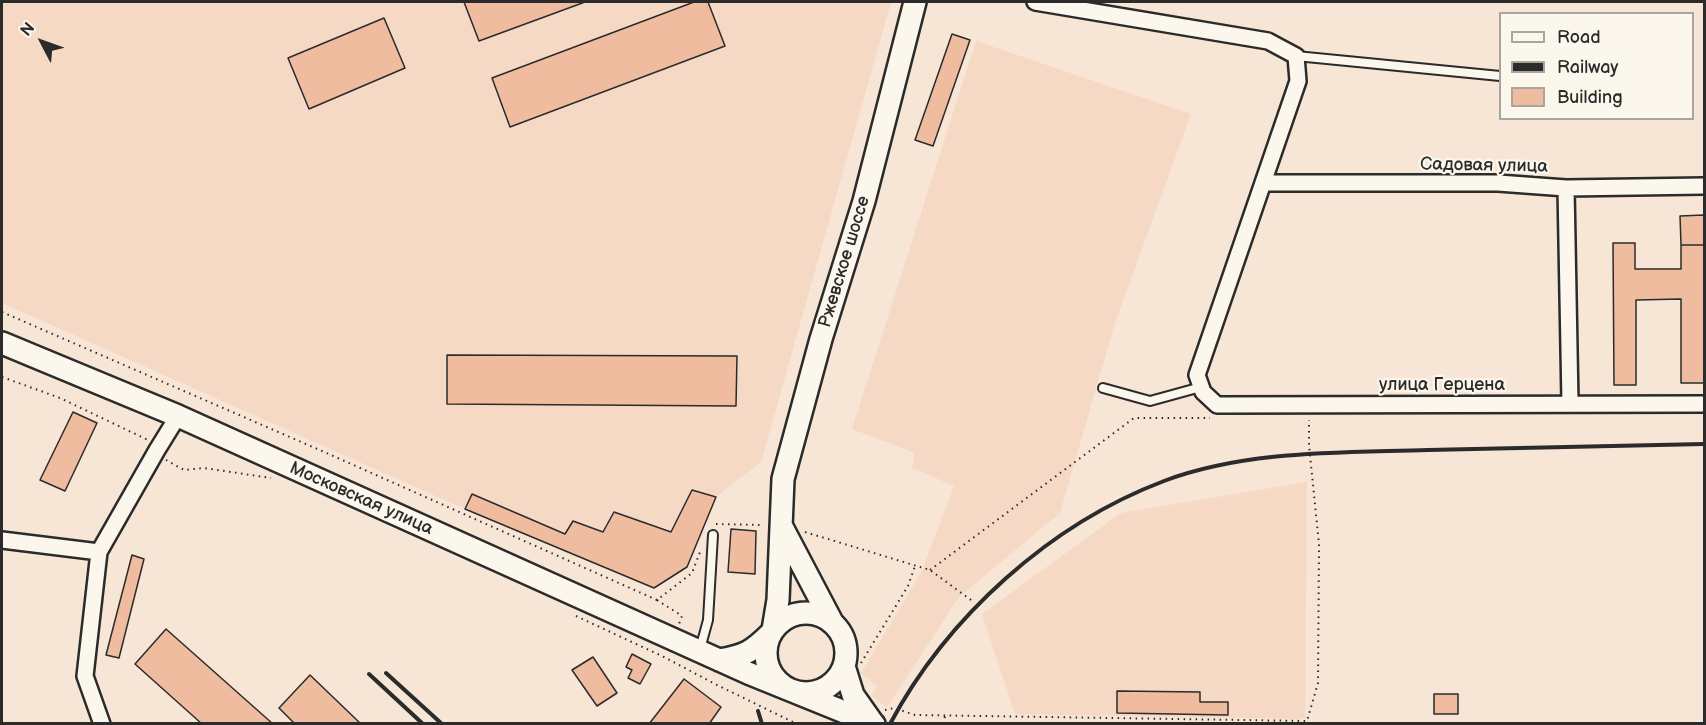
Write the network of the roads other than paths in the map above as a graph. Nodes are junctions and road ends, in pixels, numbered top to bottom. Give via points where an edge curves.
1 (915, 2) edge
2 (1035, 2) edge
3 (1296, 56) junction
4 (1499, 76) edge
5 (1263, 183) junction
6 (1704, 186) edge
7 (1566, 188) junction
8 (2, 343) edge
9 (1199, 381) junction
10 (1103, 388) dead end
11 (1570, 404) junction
12 (1704, 404) edge
13 (178, 416) junction
14 (780, 524) junction
15 (712, 535) dead end
16 (2, 540) edge
17 (99, 552) junction
18 (832, 622) junction
19 (772, 632) junction
20 (700, 651) junction
21 (719, 660) junction
22 (851, 668) junction
23 (792, 690) junction
24 (102, 723) edge
25 (873, 723) edge

1 - 14 main road, Ржевское шоссе via 864,201 783,479
2 - 3 street via 1268,41
3 - 4 lane
3 - 5 street via 1298,81
5 - 7 street, Садовая улица via 1498,183
5 - 9 street
6 - 7 street, Садовая улица
7 - 11 street
8 - 13 main road, Московская улица
9 - 10 lane via 1150,401
9 - 11 street, улица Герцена via 1203,392 1217,405
11 - 12 street, улица Герцена
13 - 17 street
13 - 20 main road, Московская улица
14 - 18 main road
14 - 19 main road, Ржевское шоссе via 778,600
15 - 20 lane via 708,620
16 - 17 street
17 - 24 street via 85,676
18 - 19 main road via 812,613 801,613 790,616
18 - 22 main road via 845,642
19 - 21 main road via 750,652
19 - 23 main road via 766,652 770,671
20 - 21 main road, Московская улица
21 - 23 main road, Московская улица
22 - 23 main road via 813,693
22 - 25 main road via 853,694
23 - 25 main road

